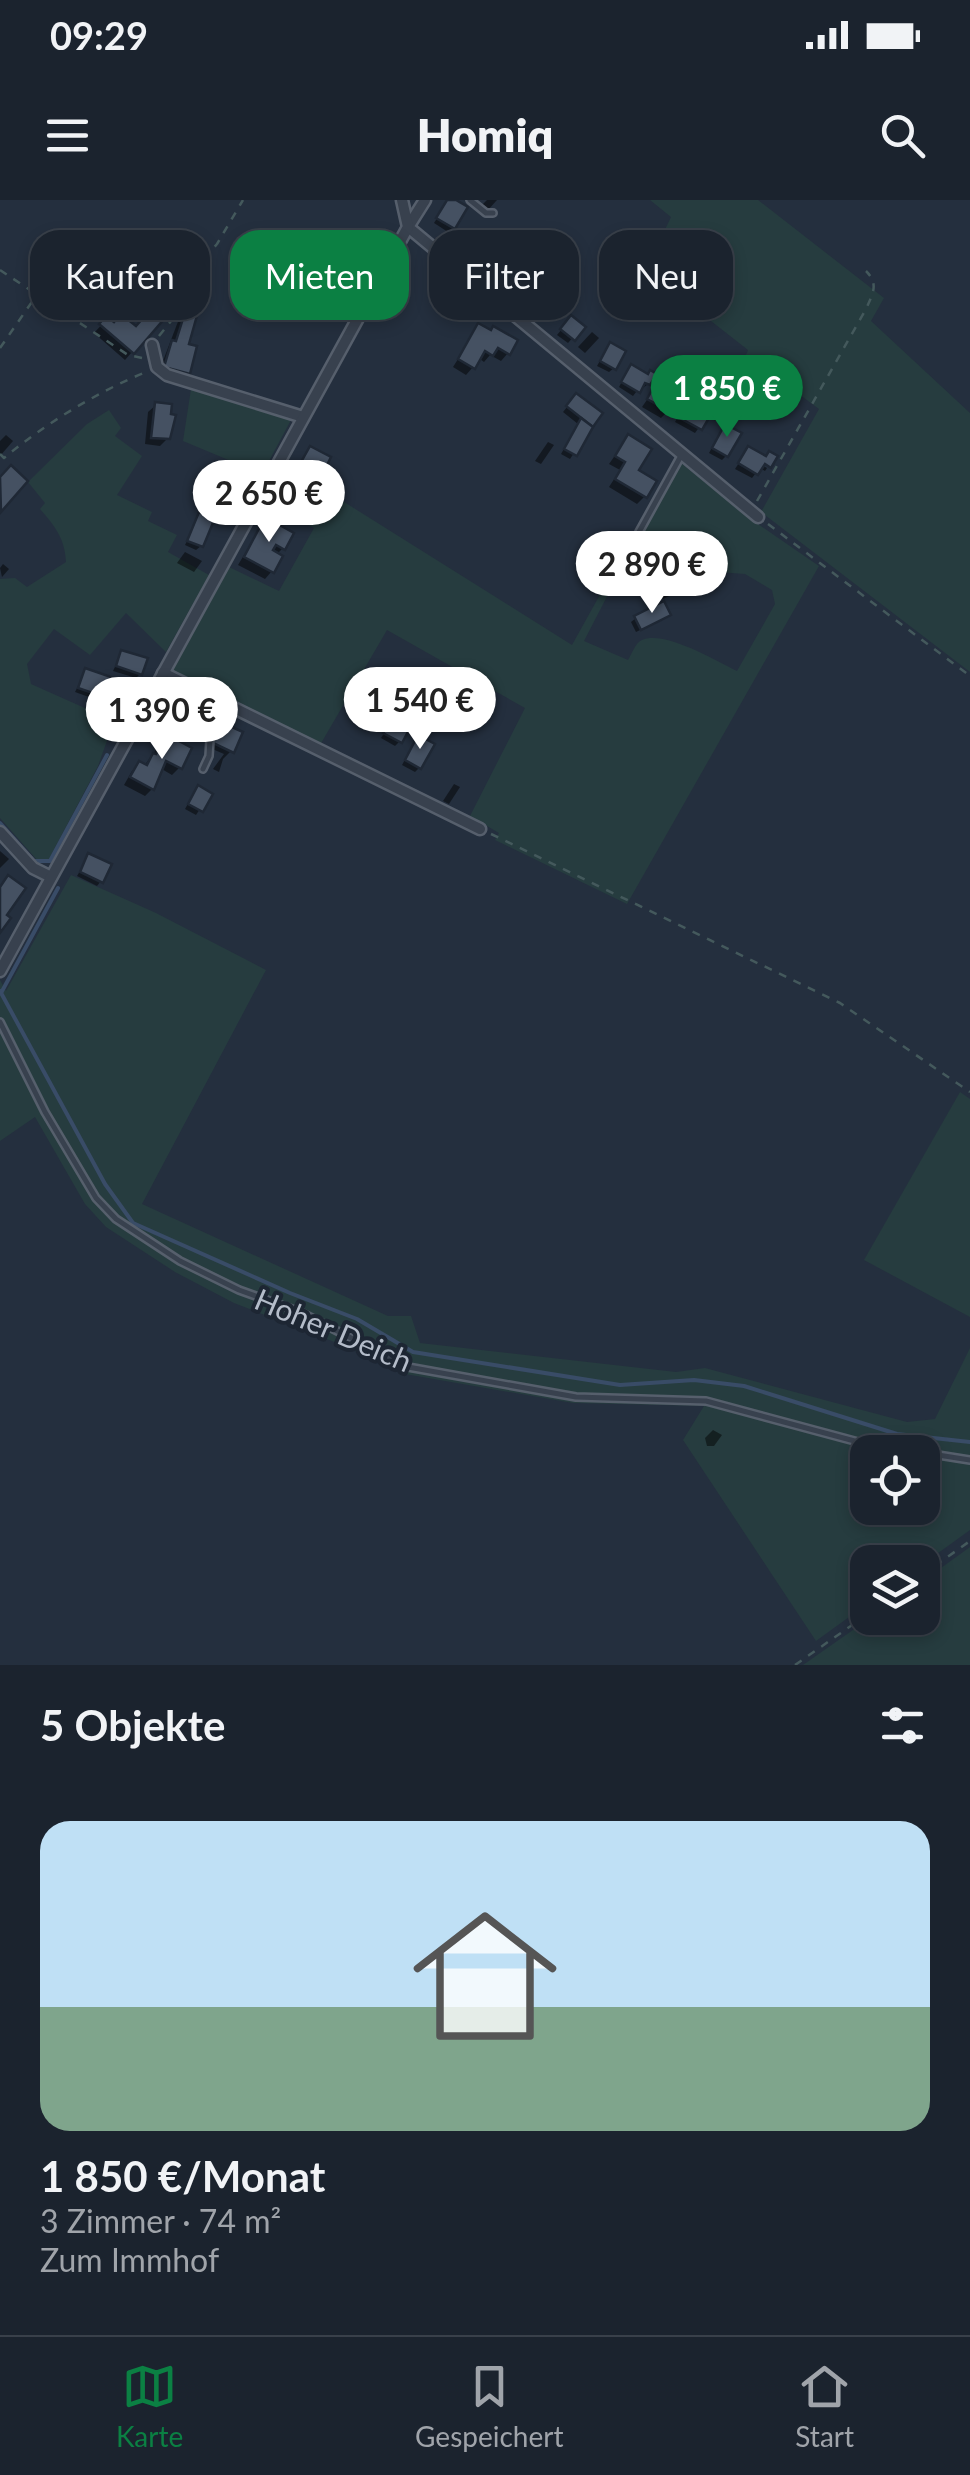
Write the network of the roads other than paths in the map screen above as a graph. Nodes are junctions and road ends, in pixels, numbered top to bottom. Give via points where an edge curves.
1 (402, 200) edge
2 (425, 200) edge
3 (470, 200) edge
4 (492, 213) dead end
5 (408, 227) junction
6 (152, 345) road end
7 (303, 417) junction
8 (682, 454) junction
9 (754, 514) road end
10 (642, 563) dead end
11 (163, 673) junction
12 (227, 704) junction
13 (202, 769) dead end
14 (480, 829) road end
15 (0, 832) edge
16 (51, 877) junction
17 (0, 971) edge
18 (0, 1022) edge
19 (970, 1460) edge

1 - 5 street
2 - 5 street
3 - 4 lane
5 - 7 street
5 - 8 street
6 - 7 street via 155,363 167,375
7 - 11 street
8 - 9 street
8 - 10 lane via 640,532
11 - 12 street
11 - 16 street
12 - 13 lane
12 - 14 street
15 - 16 street via 33,868
16 - 17 street
18 - 19 lane, Hoher Deich via 86,1180 116,1219 180,1261 408,1367 576,1397 706,1402 862,1442

